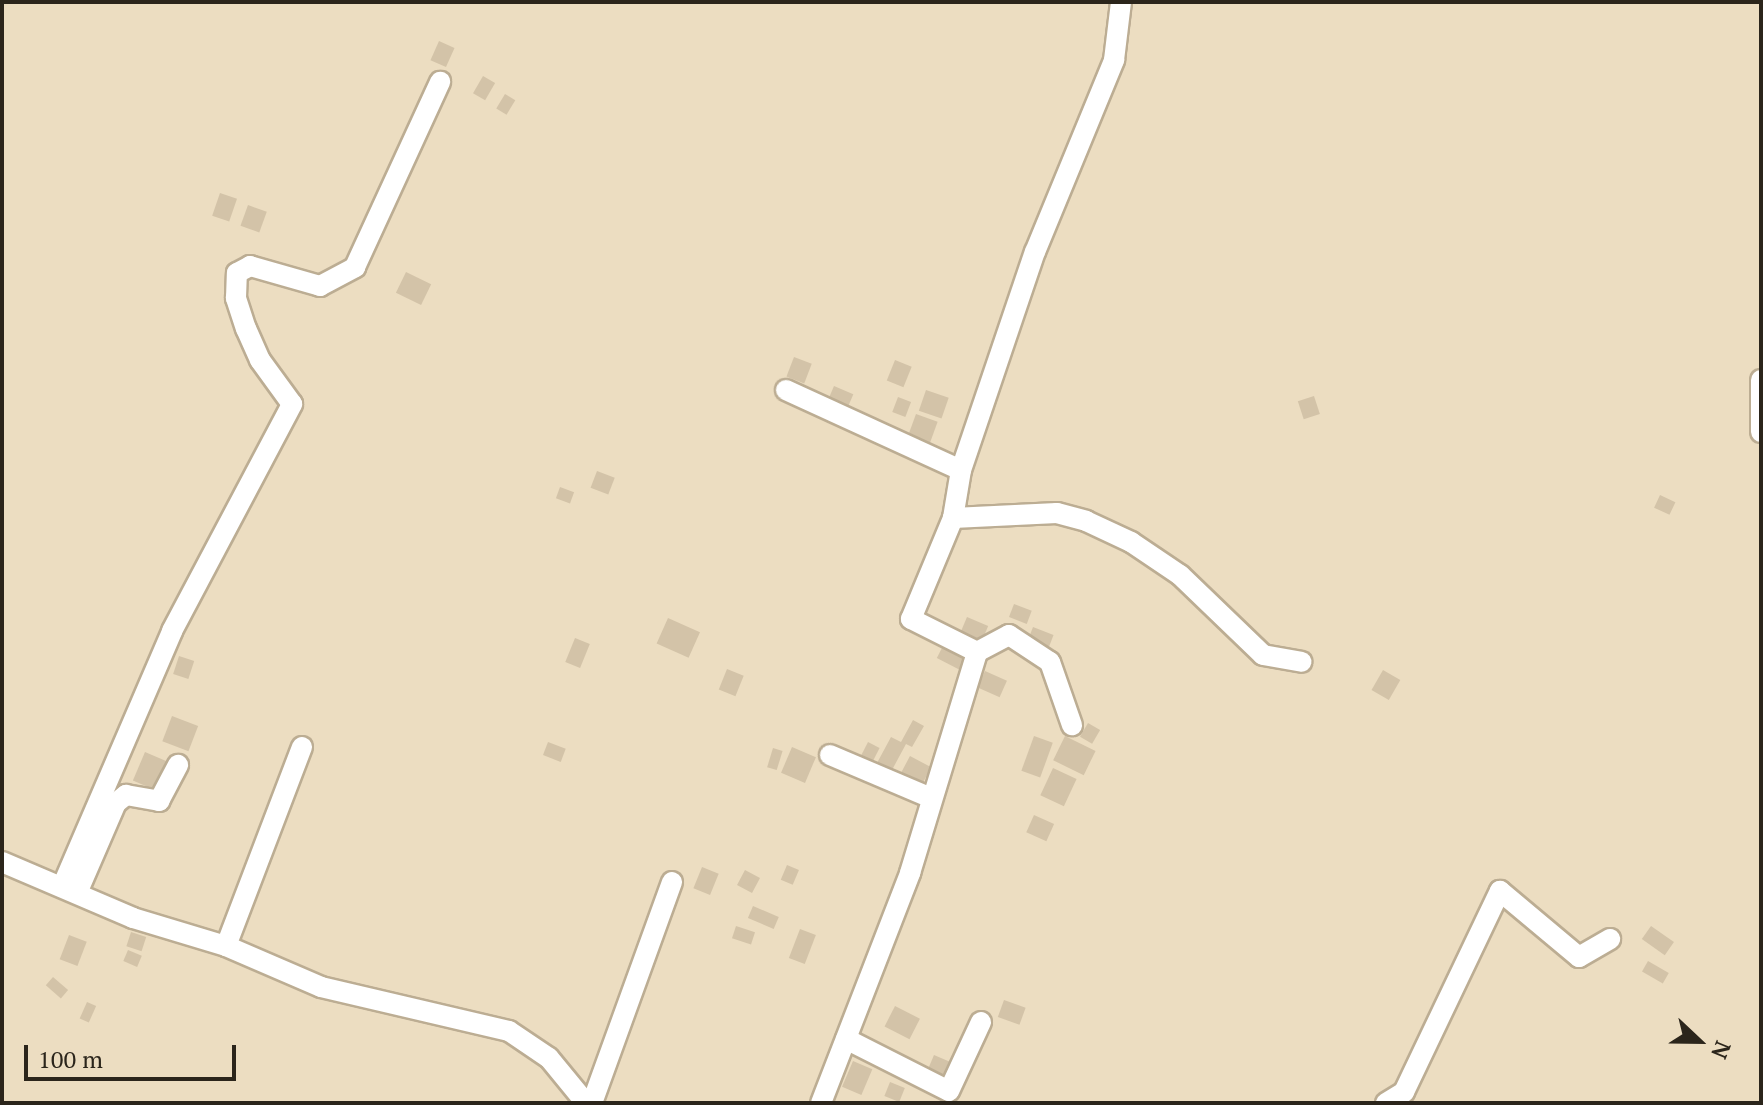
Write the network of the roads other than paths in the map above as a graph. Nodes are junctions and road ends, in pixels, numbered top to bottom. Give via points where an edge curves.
1 (1121, 2) edge
2 (440, 82) dead end
3 (1761, 380) edge
4 (786, 390) dead end
5 (1761, 432) edge
6 (961, 470) junction
7 (953, 518) junction
8 (977, 652) junction
9 (1301, 662) dead end
10 (1072, 725) dead end
11 (302, 747) dead end
12 (830, 755) dead end
13 (178, 765) dead end
14 (929, 797) junction
15 (2, 862) edge
16 (672, 882) dead end
17 (70, 890) junction
18 (1610, 939) dead end
19 (226, 946) junction
20 (981, 1022) dead end
21 (846, 1039) junction
22 (589, 1103) edge
23 (821, 1103) edge
24 (1386, 1103) edge

1 - 6 street via 1114,60 1035,252
2 - 17 street via 355,267 320,286 250,266 237,273 236,298 246,329 260,360 292,404 172,631
3 - 5 street
4 - 6 street
6 - 7 street
7 - 8 street via 911,619
7 - 9 street via 1057,513 1086,521 1156,556 1263,655
8 - 10 street via 1009,635 1050,662
8 - 14 street
11 - 19 street
12 - 14 street
13 - 17 street via 159,801 126,795 116,803
14 - 21 street via 932,810
15 - 17 street
16 - 22 street
17 - 19 street via 133,918
18 - 24 street via 1579,957 1500,891 1404,1092
19 - 22 street via 357,998 509,1031 549,1058
20 - 21 street via 949,1091
21 - 23 street

